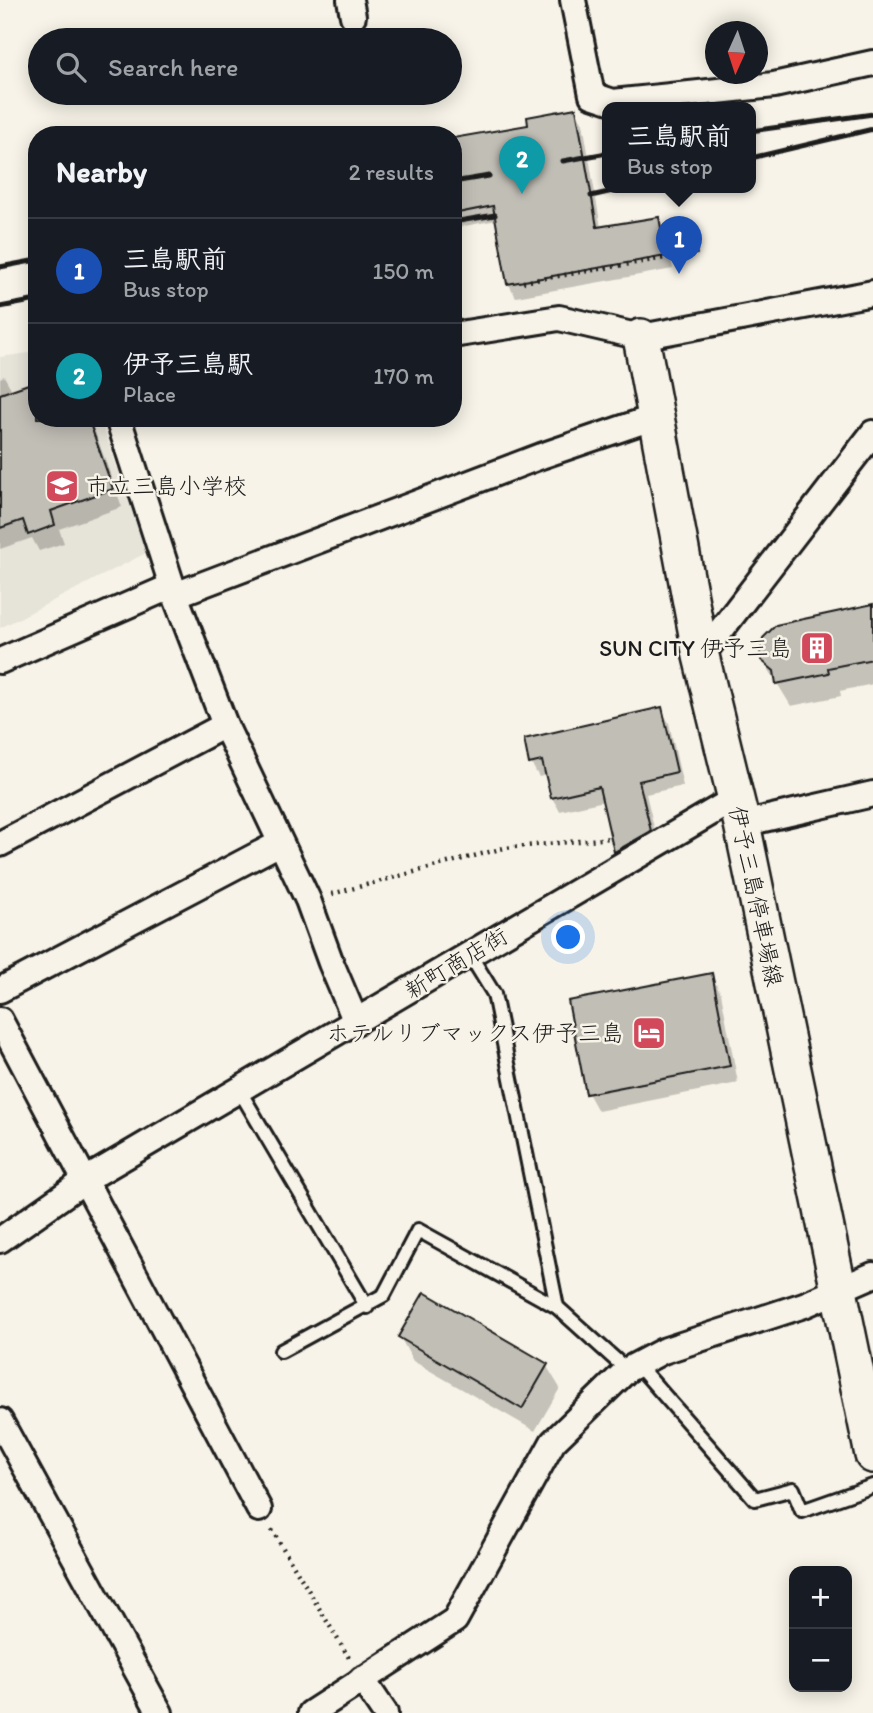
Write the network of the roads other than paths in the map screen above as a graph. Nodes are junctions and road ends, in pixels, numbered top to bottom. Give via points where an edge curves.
1 (573, 0) edge
2 (873, 62) edge
3 (873, 293) edge
4 (462, 334) edge
5 (641, 337) junction
6 (655, 417) junction
7 (121, 427) edge
8 (873, 433) edge
9 (173, 591) junction
10 (701, 656) junction
11 (0, 661) edge
12 (225, 725) junction
13 (873, 794) edge
14 (739, 811) junction
15 (280, 843) junction
16 (0, 844) edge
17 (470, 955) junction
18 (0, 990) edge
19 (0, 1020) edge
20 (356, 1022) junction
21 (238, 1088) junction
22 (86, 1179) junction
23 (0, 1240) edge
24 (873, 1275) edge
25 (837, 1289) junction
26 (367, 1307) junction
27 (557, 1307) junction
28 (281, 1351) dead end
29 (632, 1366) junction
30 (0, 1421) edge
31 (873, 1455) edge
32 (873, 1486) edge
33 (259, 1509) road end
34 (362, 1679) junction
35 (160, 1713) edge
36 (311, 1713) edge
37 (385, 1713) edge

1 - 2 street via 592,94 613,102 774,85
3 - 5 street
4 - 5 street via 559,318
5 - 6 main road, 伊予三島停車場線
6 - 9 street
6 - 10 main road, 伊予三島停車場線
7 - 9 street
8 - 10 street
9 - 11 street
9 - 12 street
10 - 14 main road, 伊予三島停車場線
12 - 15 street
12 - 16 street
13 - 14 street, 新町商店街
14 - 17 street, 新町商店街 via 657,842
14 - 25 main road, 伊予三島停車場線
15 - 18 street
15 - 20 street
17 - 20 street, 新町商店街
17 - 27 lane via 495,994
19 - 22 street
20 - 21 street, 新町商店街
21 - 22 street, 新町商店街
21 - 26 lane
22 - 23 street, 新町商店街
22 - 33 street
24 - 25 street
25 - 29 street
25 - 31 main road, 伊予三島停車場線
26 - 27 lane via 384,1295 418,1230
26 - 28 lane
27 - 29 lane
29 - 32 lane via 755,1499 793,1489 802,1511
29 - 34 street via 553,1442 455,1620
30 - 35 street
34 - 36 street
34 - 37 street

